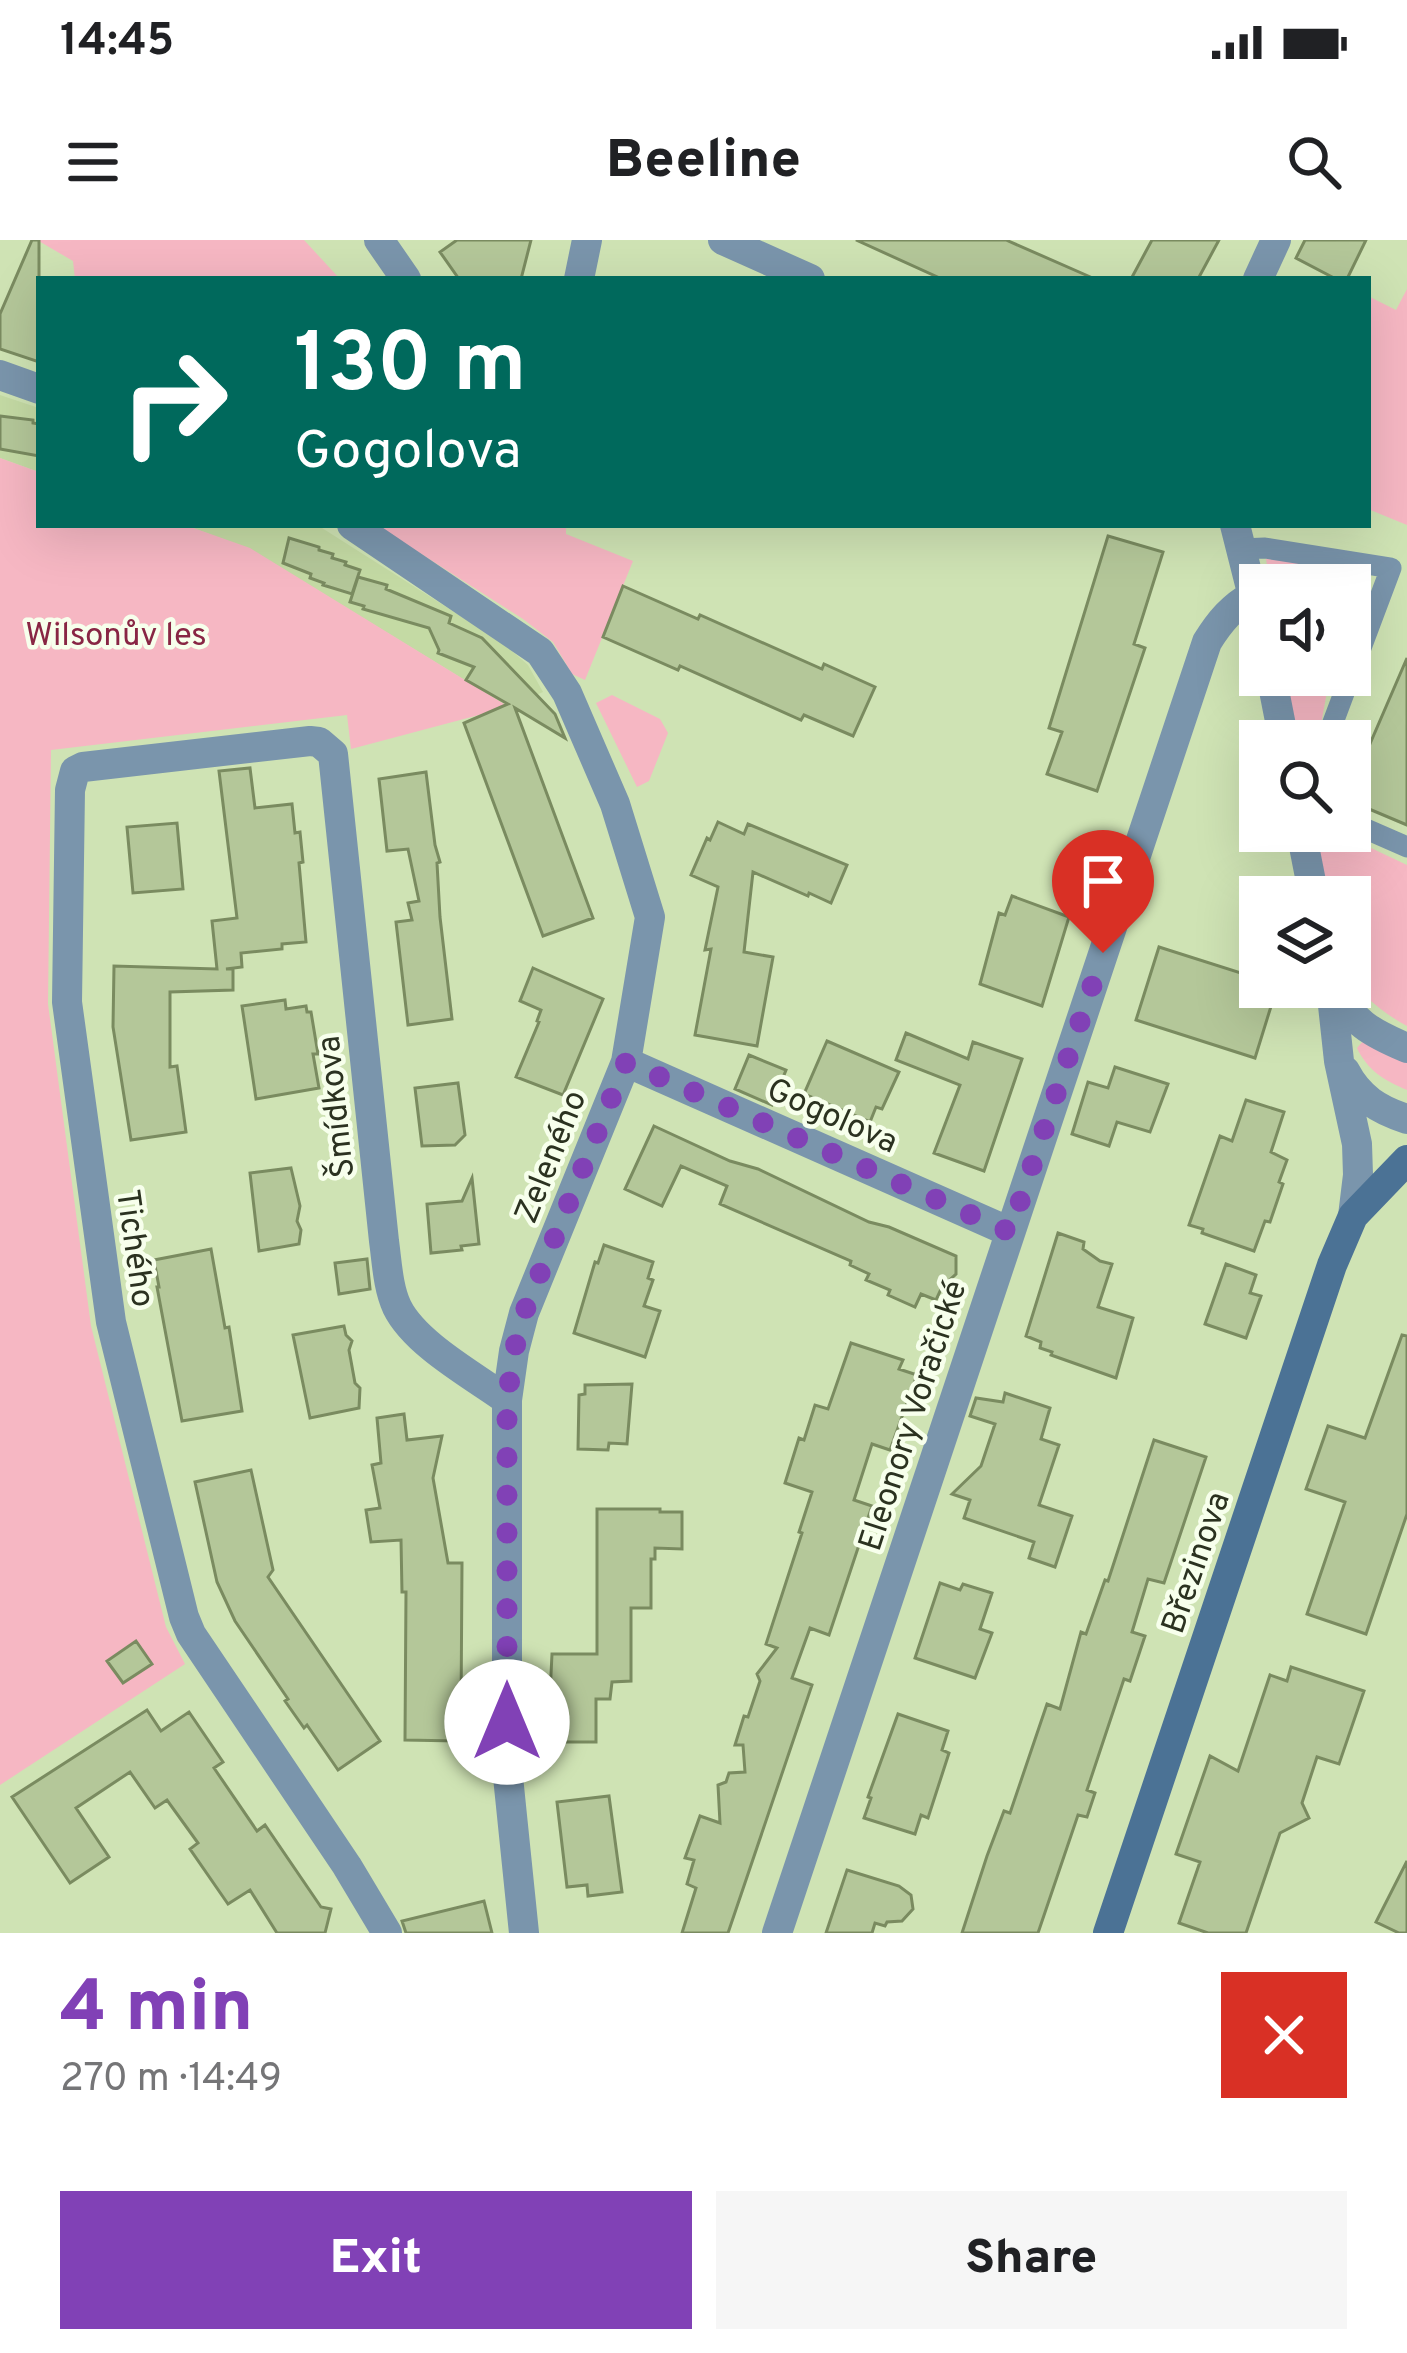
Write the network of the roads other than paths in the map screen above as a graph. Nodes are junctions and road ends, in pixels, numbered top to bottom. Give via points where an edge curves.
1 (379, 240) edge
2 (587, 240) edge
3 (723, 240) edge
4 (1276, 240) edge
5 (404, 276) edge
6 (580, 276) edge
7 (804, 276) edge
8 (1259, 276) edge
9 (0, 375) edge
10 (36, 388) edge
11 (356, 528) edge
12 (1238, 537) edge
13 (1399, 561) edge
14 (1239, 605) edge
15 (1335, 720) edge
16 (333, 754) joint
17 (1371, 832) edge
18 (1407, 847) edge
19 (1334, 1008) edge
20 (1345, 1008) edge
21 (1407, 1048) edge
22 (1339, 1061) junction
23 (626, 1062) junction
24 (1407, 1119) edge
25 (1407, 1160) edge
26 (1353, 1216) junction
27 (1010, 1232) junction
28 (507, 1400) junction
29 (387, 1933) edge
30 (524, 1933) edge
31 (777, 1933) edge
32 (1108, 1933) edge

1 - 5 street
2 - 6 street
3 - 7 street
4 - 8 street
9 - 10 street
11 - 23 street, Zeleného via 540,652 567,693 615,804 650,917
12 - 13 lane via 1265,548
13 - 15 lane
14 - 27 street, Eleonory Voračické via 1207,642
16 - 28 street, Šmídkova via 392,1294 416,1333
16 - 29 street, Tichého via 310,741 75,771 67,1002 111,1322 184,1617
17 - 18 lane
19 - 22 street
20 - 21 street
22 - 24 street via 1369,1102
22 - 26 street via 1357,1144
23 - 27 street, Gogolova
23 - 28 street, Zeleného via 524,1313
25 - 26 street
26 - 32 street, Březinova
27 - 31 street, Eleonory Voračické
28 - 30 street, Zeleného via 507,1767

